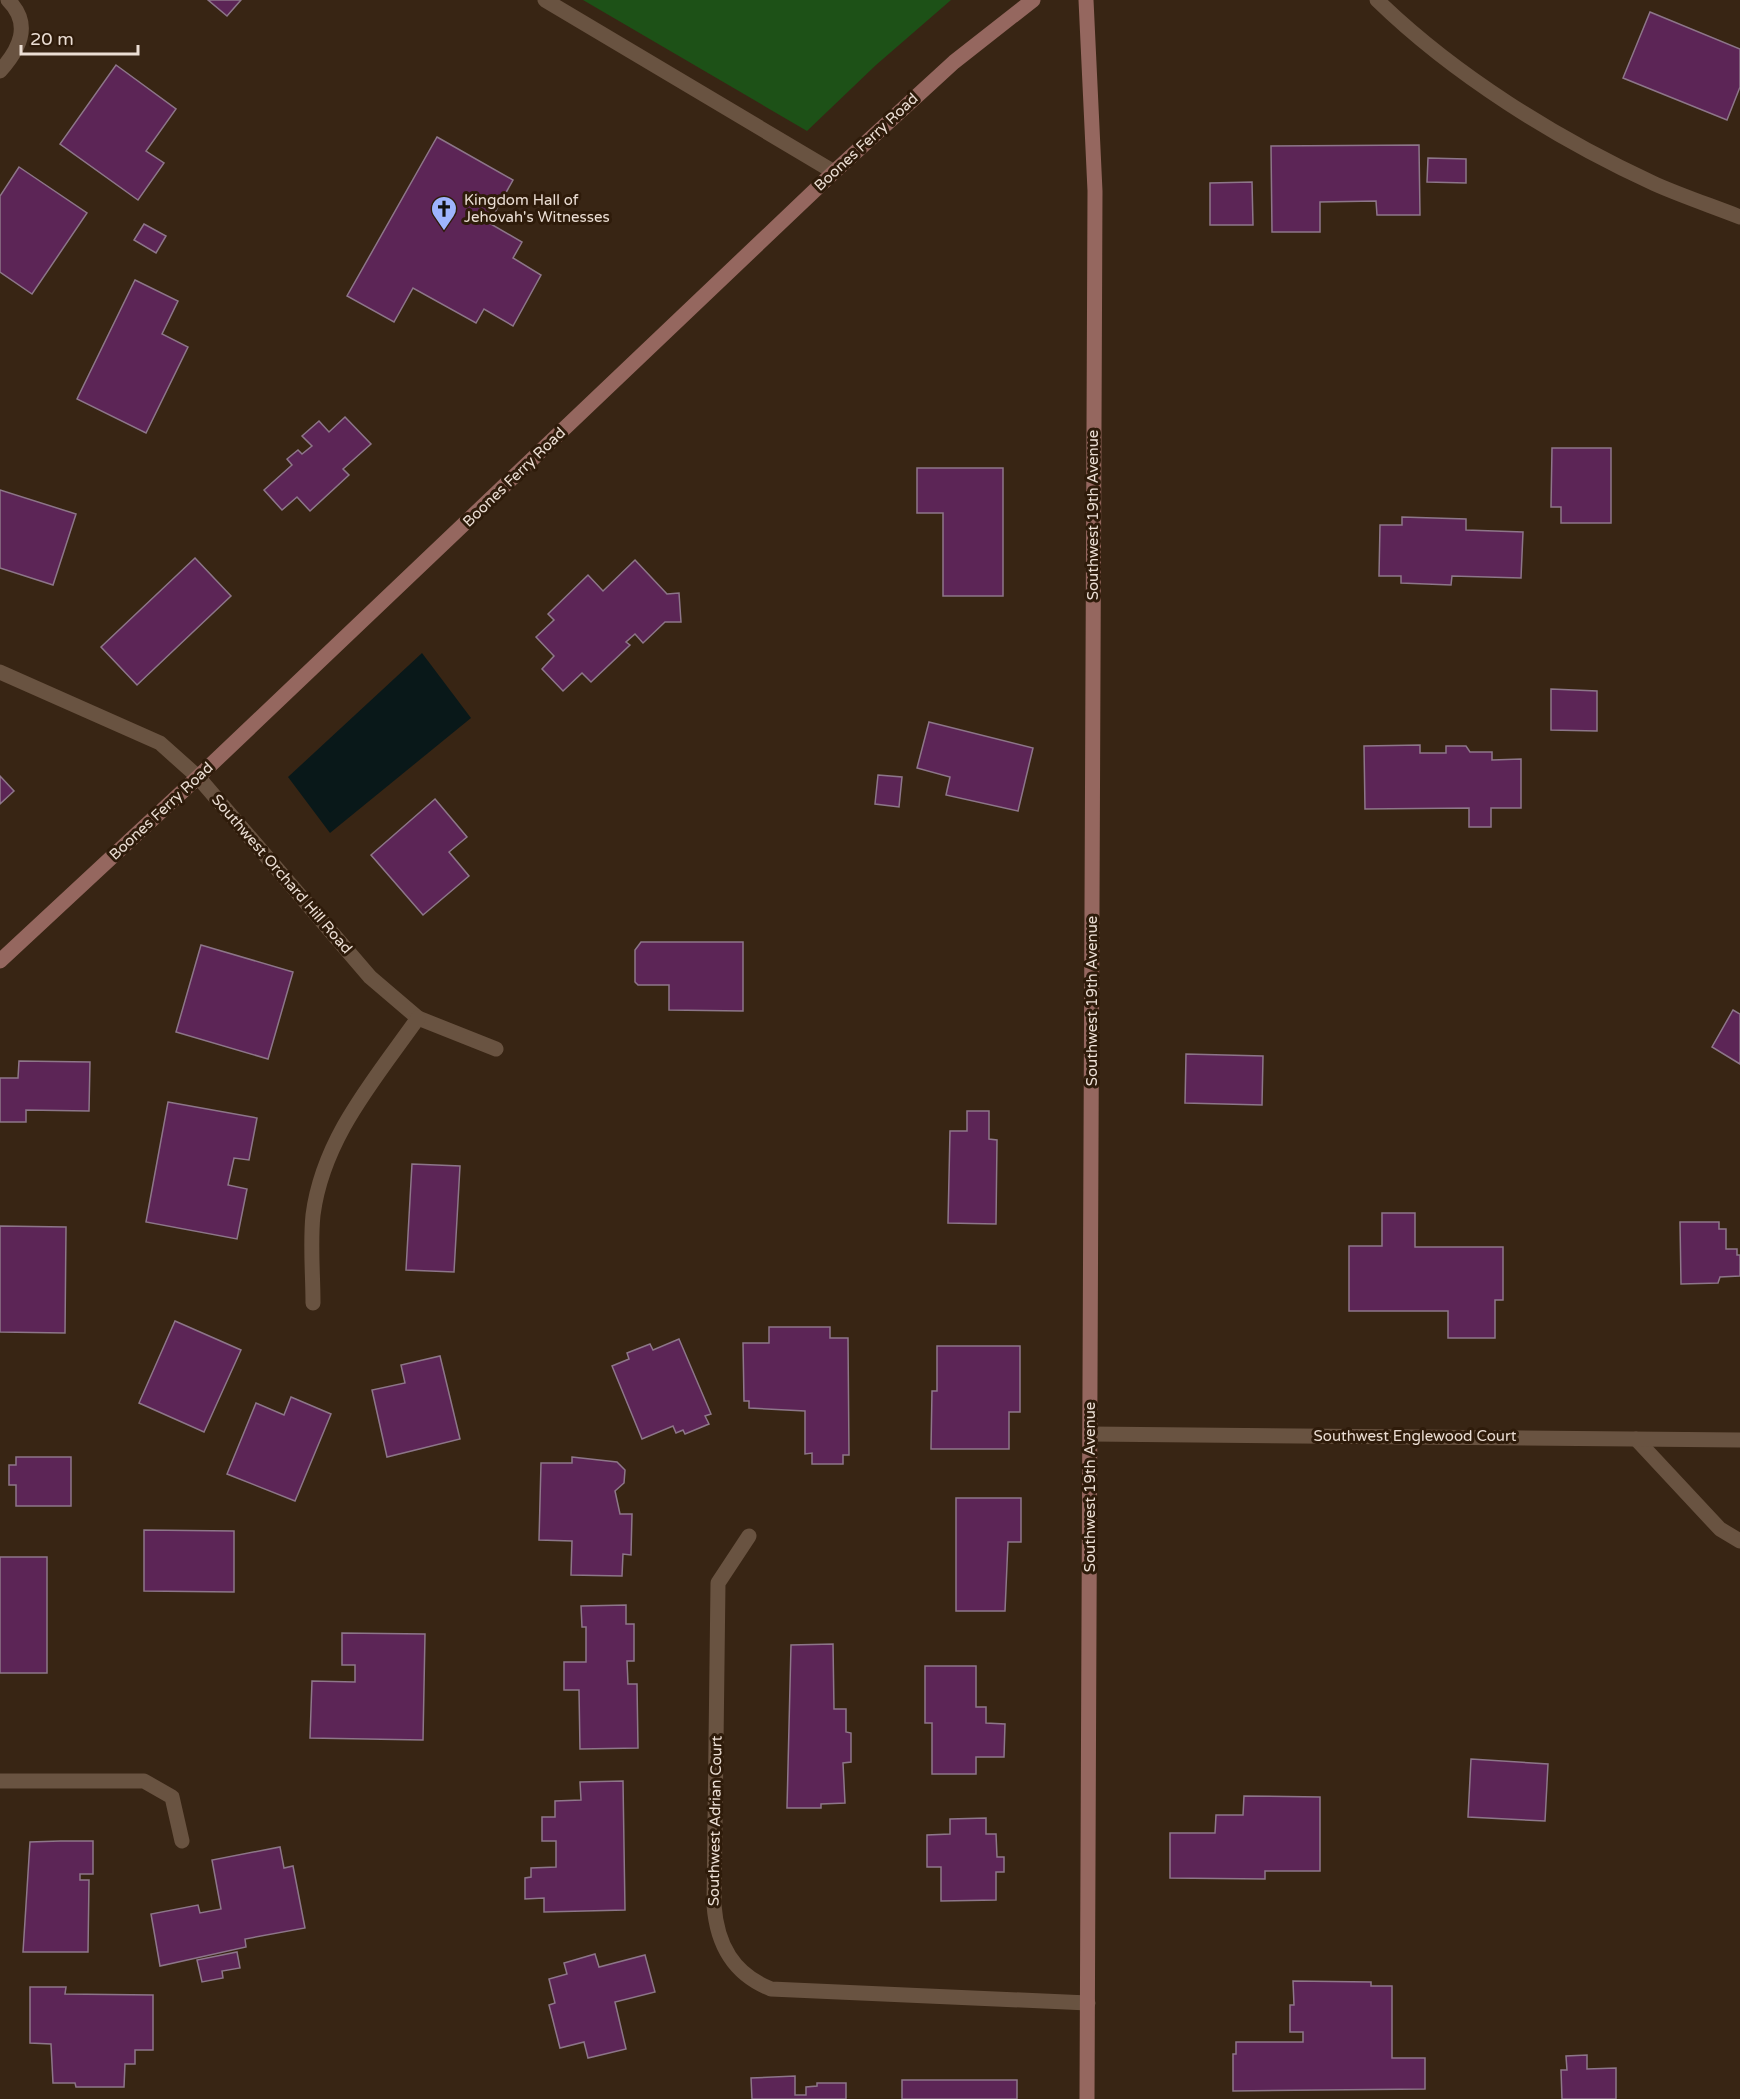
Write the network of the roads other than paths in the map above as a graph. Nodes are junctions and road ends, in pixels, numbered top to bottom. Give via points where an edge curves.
1 (8, 0) edge
2 (545, 0) edge
3 (1033, 0) edge
4 (1086, 0) edge
5 (1377, 0) edge
6 (0, 70) edge
7 (834, 172) junction
8 (1740, 217) edge
9 (0, 672) edge
10 (198, 777) junction
11 (0, 961) edge
12 (418, 1018) junction
13 (496, 1049) dead end
14 (312, 1303) dead end
15 (1090, 1434) junction
16 (1636, 1439) junction
17 (1740, 1440) edge
18 (749, 1536) dead end
19 (1740, 1541) edge
20 (0, 1781) edge
21 (182, 1841) dead end
22 (1088, 2003) junction
23 (1087, 2099) edge

1 - 6 street via 17,9 22,25 20,45
2 - 7 street
3 - 7 street, Boones Ferry Road via 954,62
4 - 15 street, Southwest 19th Avenue via 1095,191
5 - 8 street via 1476,81 1570,141 1655,184
7 - 10 street, Boones Ferry Road
9 - 10 street, Southwest Orchard Hill Road via 160,743
10 - 11 street, Boones Ferry Road
10 - 12 street, Southwest Orchard Hill Road via 370,977
12 - 13 street, Southwest Orchard Hill Road
12 - 14 street via 355,1105 328,1158 313,1216
15 - 16 street, Southwest Englewood Court
15 - 22 street, Southwest 19th Avenue
16 - 17 street, Southwest Englewood Court
16 - 19 street via 1720,1529
18 - 22 street, Southwest Adrian Court via 718,1583 714,1905 721,1944 733,1964 755,1983 771,1989
20 - 21 street via 144,1781 172,1797
22 - 23 street, Southwest 19th Avenue

